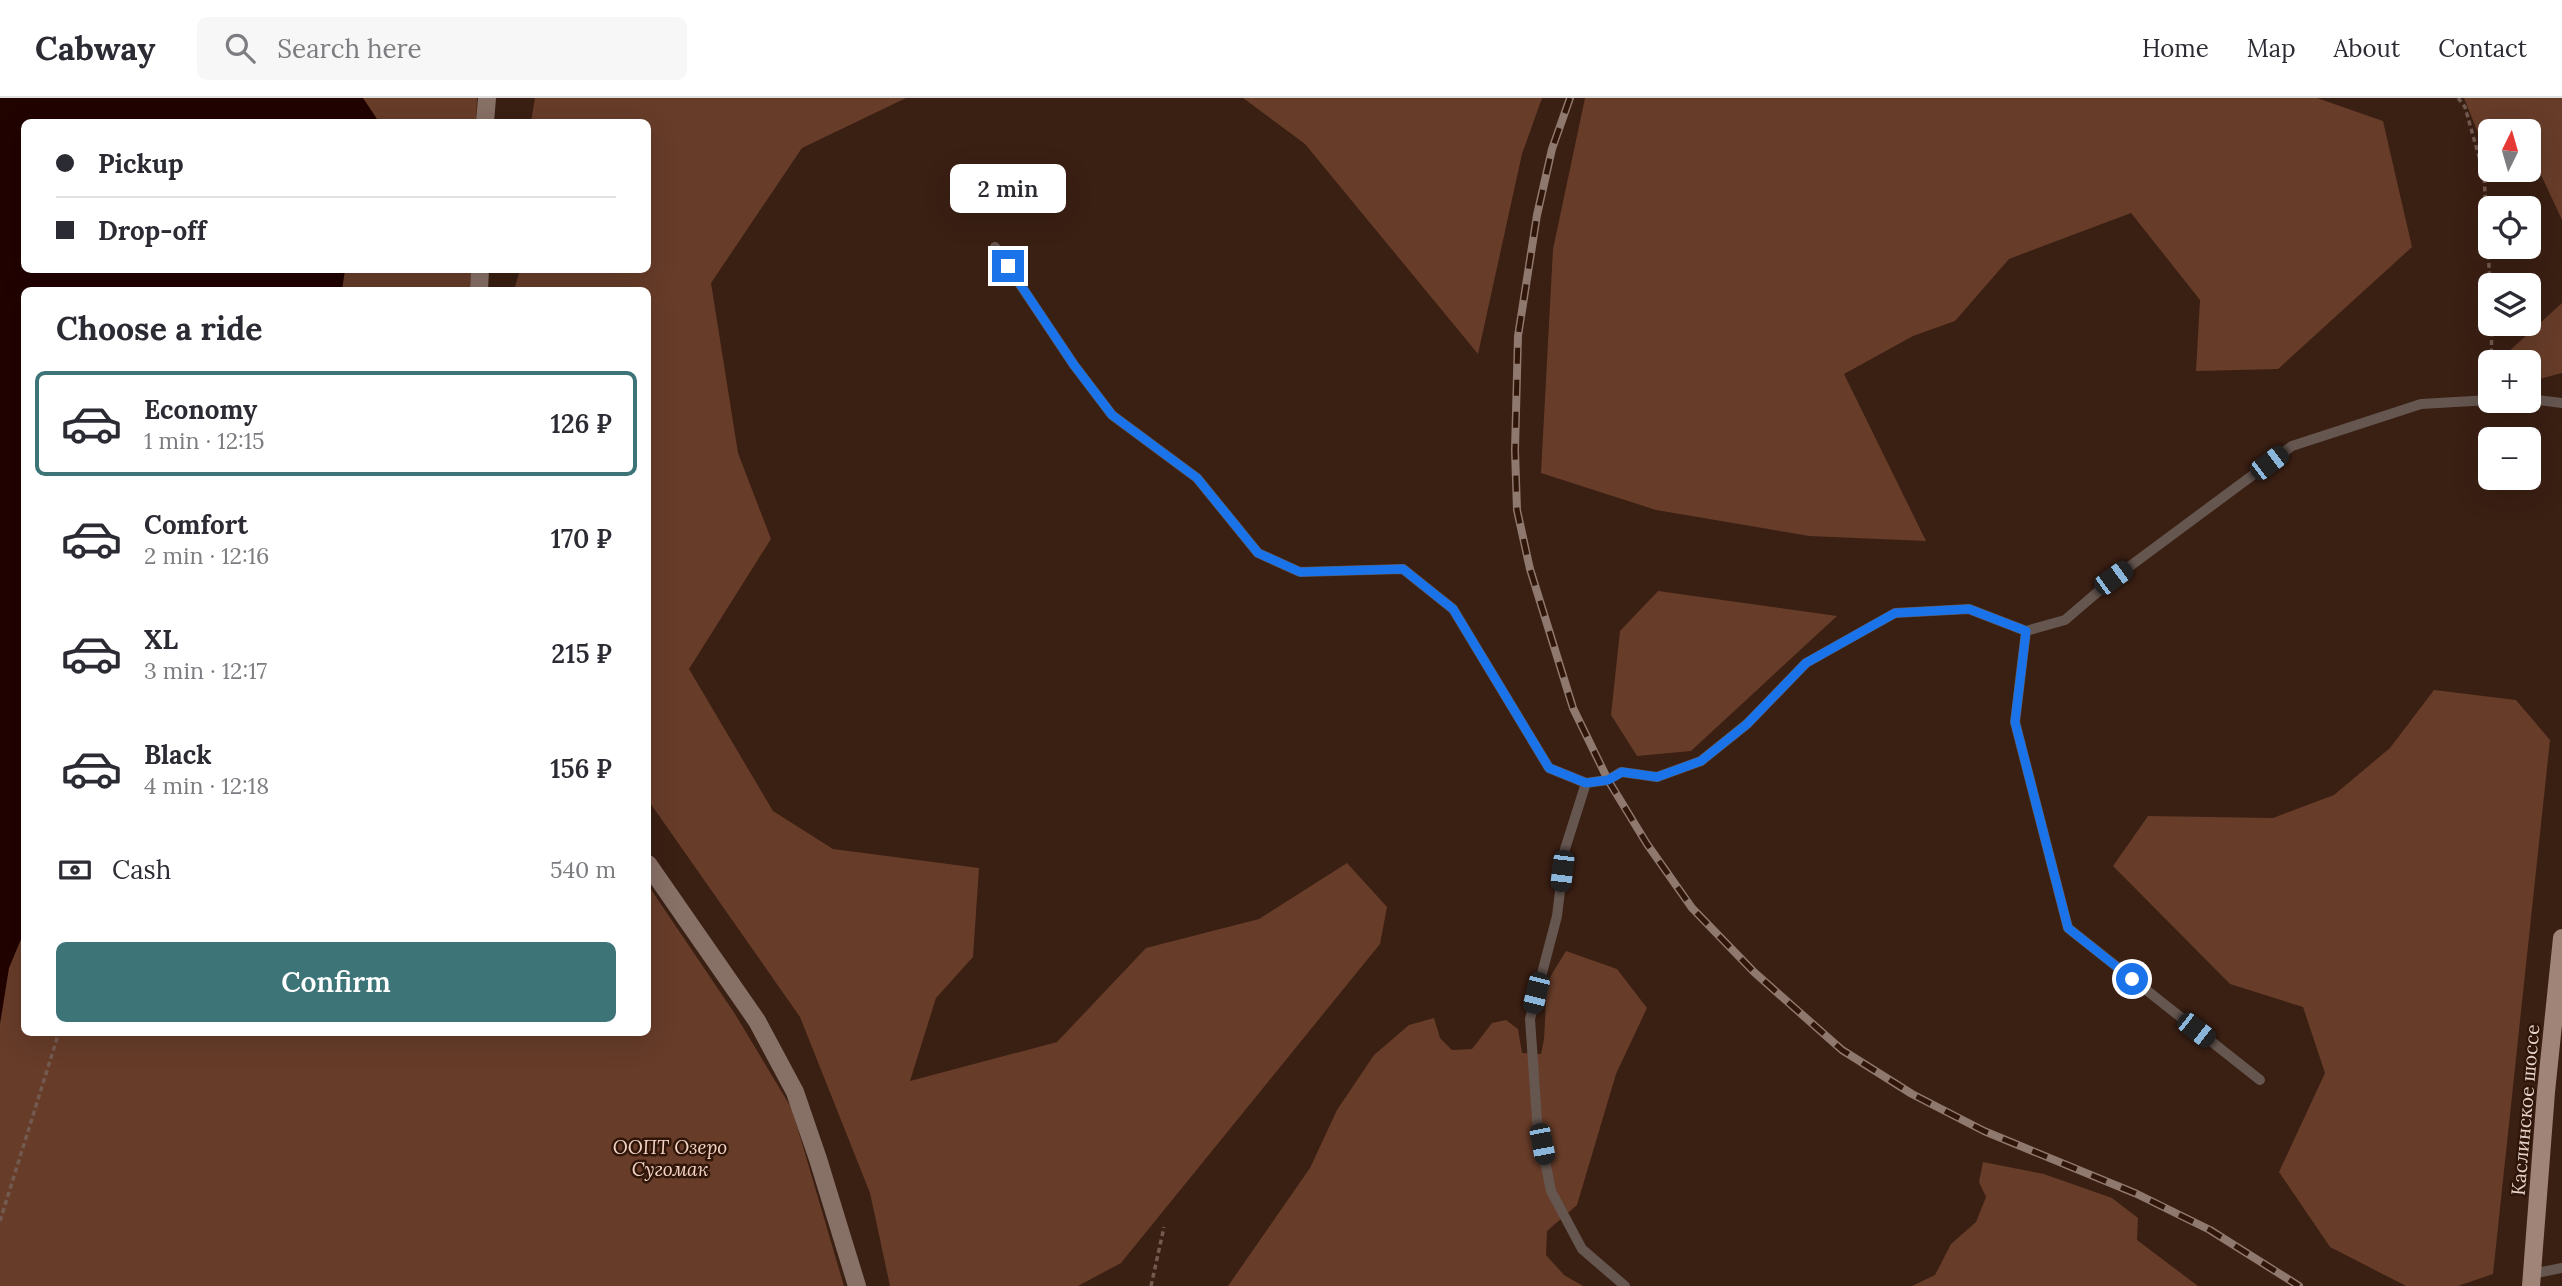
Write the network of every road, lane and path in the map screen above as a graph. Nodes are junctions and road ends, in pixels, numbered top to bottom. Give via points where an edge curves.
1 (487, 98) edge
2 (2458, 98) edge
3 (485, 119) edge
4 (995, 247) dead end
5 (2489, 273) edge
6 (2541, 400) edge
7 (2478, 401) edge
8 (2562, 403) edge
9 (2026, 631) junction
10 (1586, 783) junction
11 (651, 868) edge
12 (2562, 938) edge
13 (58, 1036) edge
14 (2260, 1080) dead end
15 (0, 1221) edge
16 (1164, 1227) dead end
17 (2562, 1268) edge
18 (2531, 1280) edge
19 (857, 1286) edge
20 (1151, 1286) edge
21 (1625, 1286) edge

1 - 3 street
2 - 5 path via 2465,107 2484,175
4 - 10 lane via 1112,415 1197,478 1258,553 1300,572 1403,569 1453,609 1549,768
6 - 8 lane
7 - 9 lane via 2421,404 2292,446 2113,578 2065,620
9 - 10 lane via 1969,609 1895,613 1806,663 1747,724 1701,761 1657,777 1622,772 1608,780
9 - 14 lane via 2015,722 2068,928
10 - 21 lane via 1565,849 1557,916 1530,1019 1536,1107 1551,1191 1582,1249
11 - 19 street via 757,1021 795,1092
12 - 18 main road, Каслинское шоссе
13 - 15 path
16 - 20 path
17 - 18 lane

